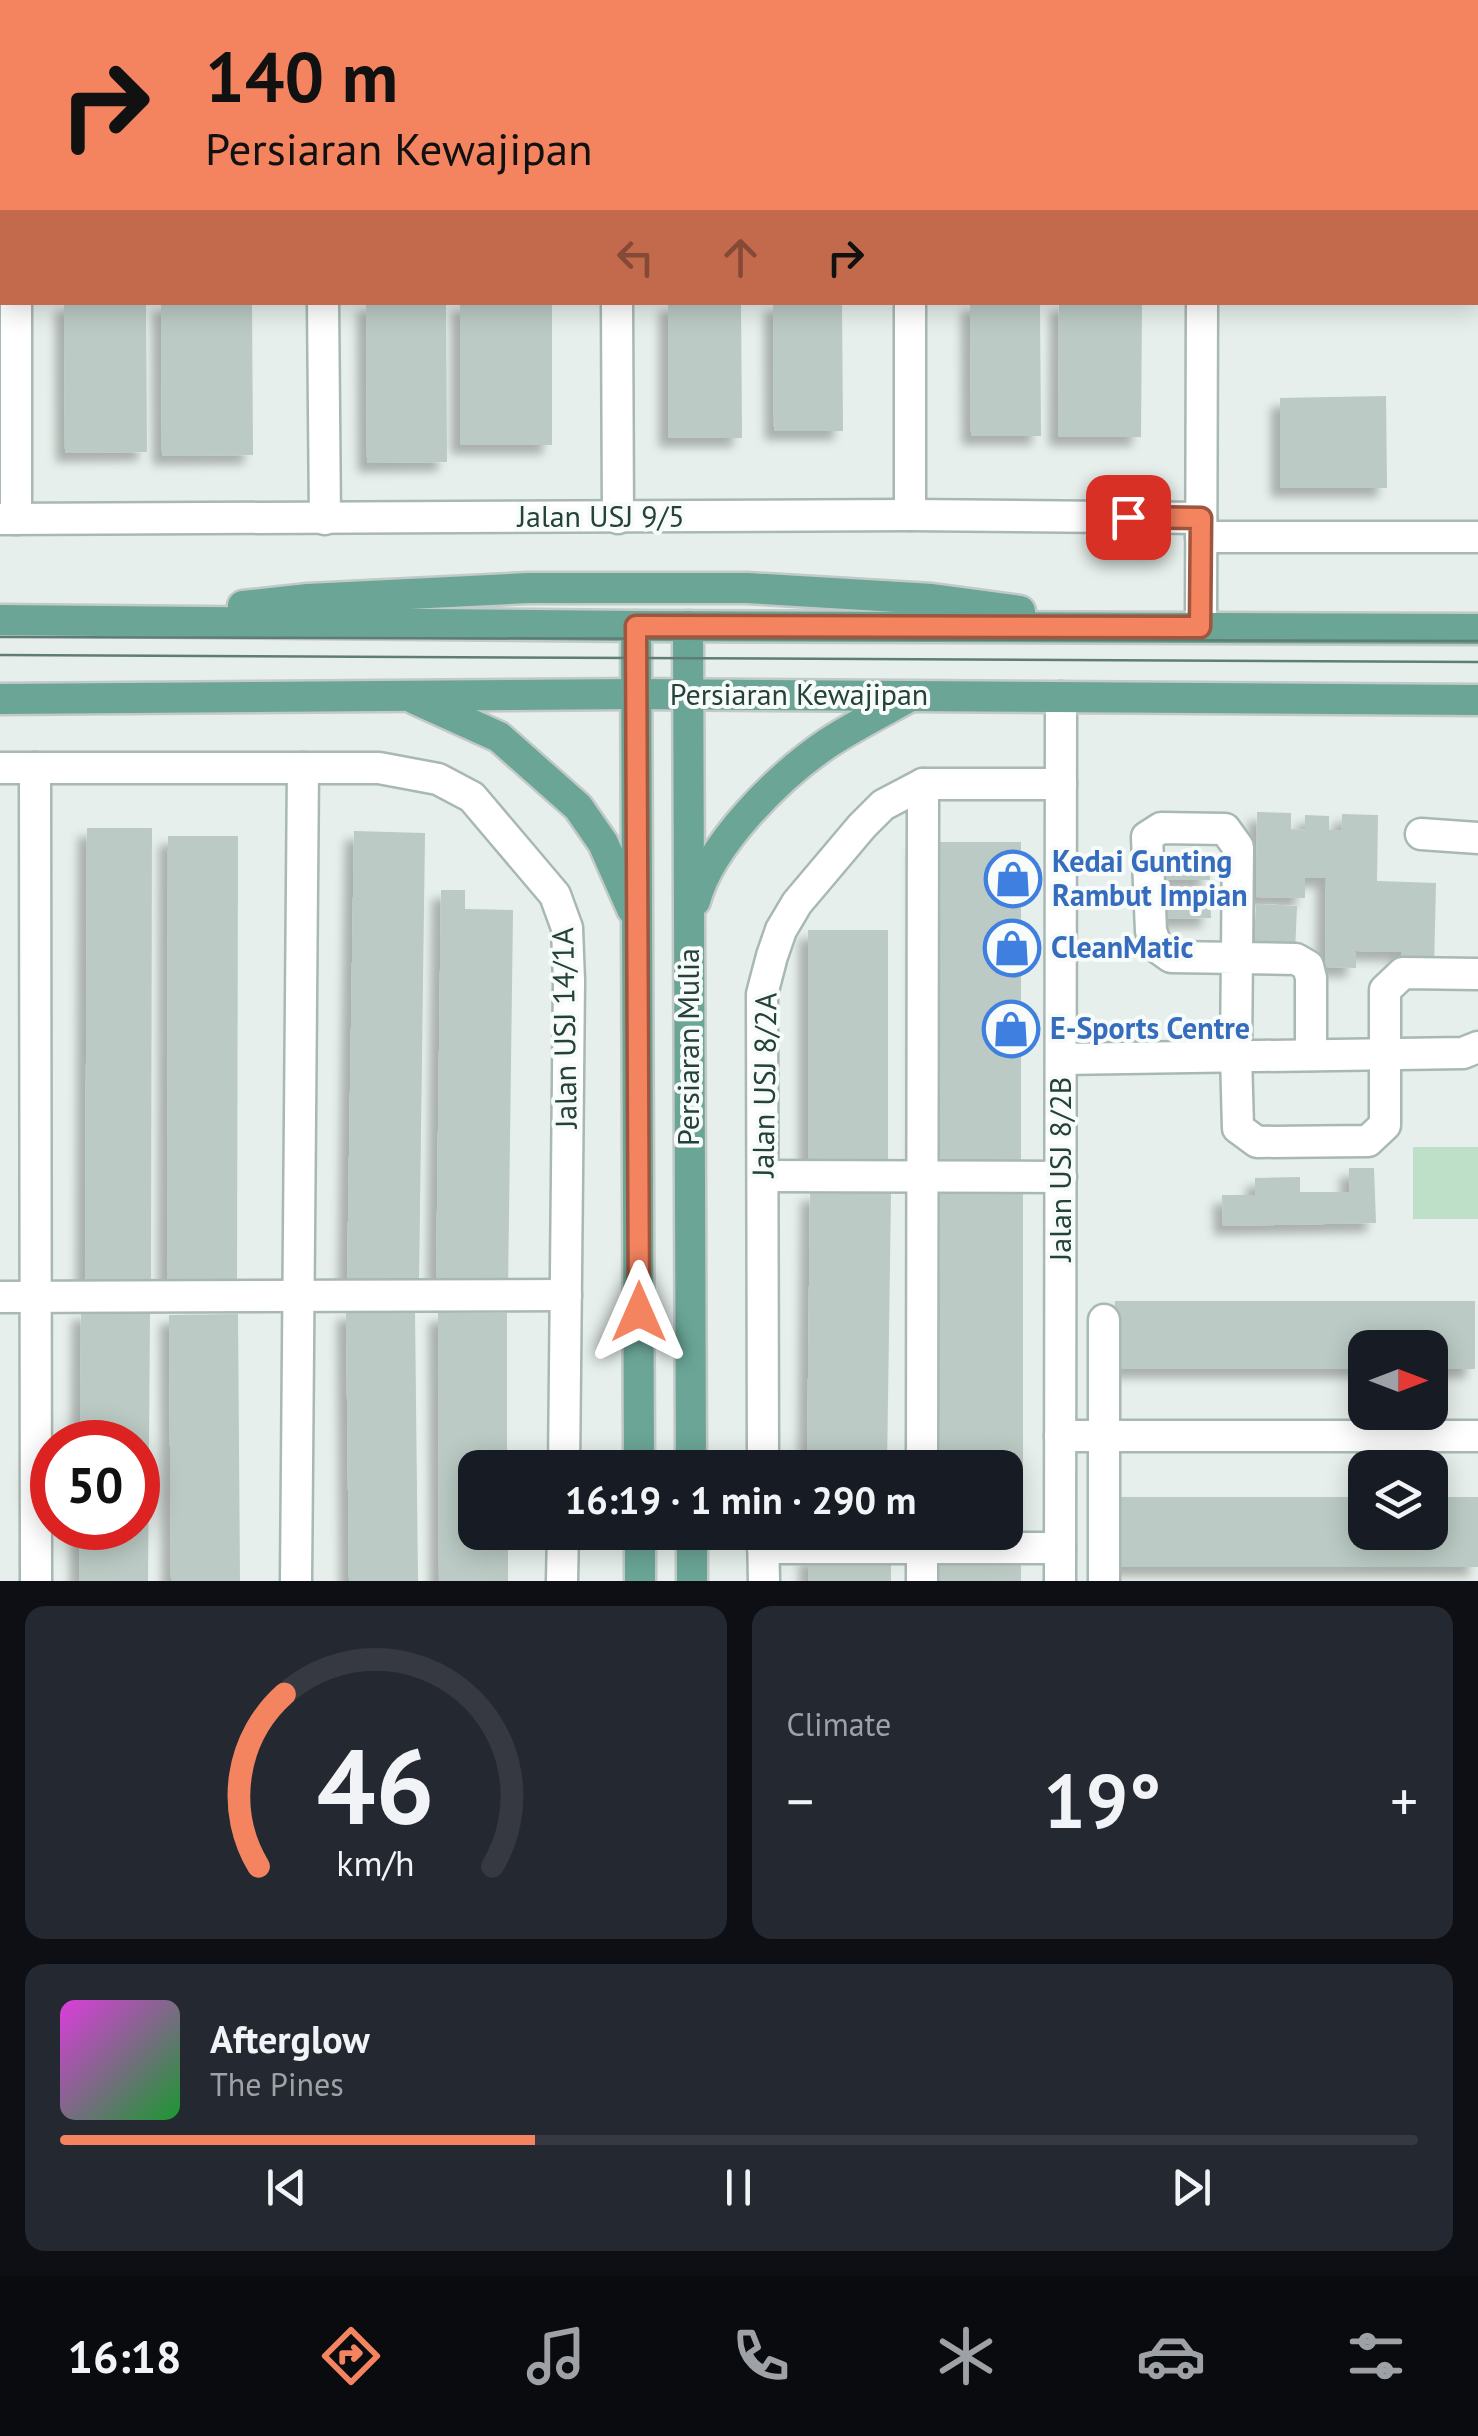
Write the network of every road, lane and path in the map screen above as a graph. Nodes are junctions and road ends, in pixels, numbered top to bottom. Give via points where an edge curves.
1 (16, 305) edge
2 (323, 305) edge
3 (617, 305) edge
4 (910, 305) edge
5 (1202, 305) edge
6 (910, 515) junction
7 (618, 518) junction
8 (8, 519) edge
9 (325, 519) junction
10 (1201, 528) junction
11 (1478, 536) edge
12 (0, 620) edge
13 (126, 621) junction
14 (636, 626) junction
15 (688, 626) junction
16 (1136, 627) junction
17 (1200, 627) junction
18 (1478, 629) edge
19 (636, 694) junction
20 (688, 694) junction
21 (407, 696) junction
22 (912, 696) junction
23 (1061, 697) junction
24 (0, 699) edge
25 (1478, 700) edge
26 (0, 768) edge
27 (35, 768) junction
28 (303, 768) junction
29 (923, 784) junction
30 (1061, 784) junction
31 (1422, 834) dead end
32 (1478, 838) edge
33 (637, 921) junction
34 (688, 930) junction
35 (1237, 958) junction
36 (1478, 974) edge
37 (1478, 1046) edge
38 (1386, 1054) junction
39 (1311, 1055) junction
40 (1236, 1056) junction
41 (1061, 1058) junction
42 (763, 1176) junction
43 (922, 1177) junction
44 (1060, 1177) junction
45 (566, 1295) junction
46 (298, 1296) junction
47 (0, 1297) edge
48 (35, 1297) junction
49 (1104, 1320) dead end
50 (1060, 1436) junction
51 (1104, 1436) junction
52 (1478, 1436) edge
53 (564, 1450) edge
54 (639, 1450) edge
55 (691, 1450) edge
56 (763, 1450) edge
57 (922, 1450) edge
58 (1023, 1546) edge
59 (1060, 1548) junction
60 (563, 1550) edge
61 (640, 1550) edge
62 (692, 1550) edge
63 (764, 1550) edge
64 (922, 1550) edge
65 (36, 1581) edge
66 (296, 1581) edge
67 (562, 1581) edge
68 (640, 1581) edge
69 (692, 1581) edge
70 (764, 1581) edge
71 (922, 1581) edge
72 (1060, 1581) edge
73 (1104, 1581) edge

1 - 8 street
2 - 9 street
3 - 7 street
4 - 6 street
5 - 10 street
6 - 7 street, Jalan USJ 9/5
6 - 10 street, Jalan USJ 9/5
7 - 9 street, Jalan USJ 9/5
8 - 9 street, Jalan USJ 9/5
10 - 11 street, Jalan USJ 9/5
10 - 17 street
12 - 13 main road
13 - 14 main road
13 - 16 main road via 308,598 747,588 932,598
14 - 15 main road
14 - 19 main road, Persiaran Mulia
15 - 16 main road
15 - 20 main road, Persiaran Mulia
16 - 17 main road
17 - 18 main road
19 - 20 main road, Persiaran Kewajipan
19 - 21 main road, Persiaran Kewajipan
19 - 33 main road, Persiaran Mulia
20 - 22 main road, Persiaran Kewajipan
20 - 34 main road, Persiaran Mulia
21 - 24 main road, Persiaran Kewajipan
21 - 33 main road via 499,737 578,806
22 - 23 main road, Persiaran Kewajipan
22 - 34 main road via 827,744 756,804 700,881
23 - 25 main road, Persiaran Kewajipan
23 - 30 street, Jalan USJ 8/2B
26 - 27 street, Jalan USJ 14/1A
27 - 28 street, Jalan USJ 14/1A
27 - 48 street
28 - 45 street, Jalan USJ 14/1A via 379,768 438,779 472,797 556,895 567,928 569,982
28 - 46 street
29 - 30 street
29 - 42 street, Jalan USJ 8/2A via 862,826 781,930 762,994
29 - 43 street
30 - 41 street, Jalan USJ 8/2B
31 - 32 street
33 - 54 main road, Persiaran Mulia
34 - 55 main road, Persiaran Mulia
35 - 35 street via 1238,847 1225,829 1161,828 1147,838 1157,947 1171,958
35 - 39 street via 1296,959 1308,966
35 - 40 street
36 - 38 street via 1402,973 1385,990
37 - 38 street via 1463,1053
38 - 39 street
38 - 40 street via 1385,1125 1368,1141 1331,1142 1257,1142 1238,1128
39 - 40 street
40 - 41 street
41 - 44 street, Jalan USJ 8/2B
42 - 43 street
42 - 56 street, Jalan USJ 8/2A
43 - 44 street
43 - 57 street
44 - 50 street, Jalan USJ 8/2B
45 - 46 street
45 - 53 street, Jalan USJ 14/1A
46 - 48 street
46 - 66 street
47 - 48 street
48 - 65 street
49 - 51 street
50 - 51 street
50 - 59 street, Jalan USJ 8/2B
51 - 52 street
51 - 73 street
58 - 59 street
59 - 72 street, Jalan USJ 8/2B
60 - 67 street
61 - 68 main road
62 - 69 main road
63 - 70 street
64 - 71 street

